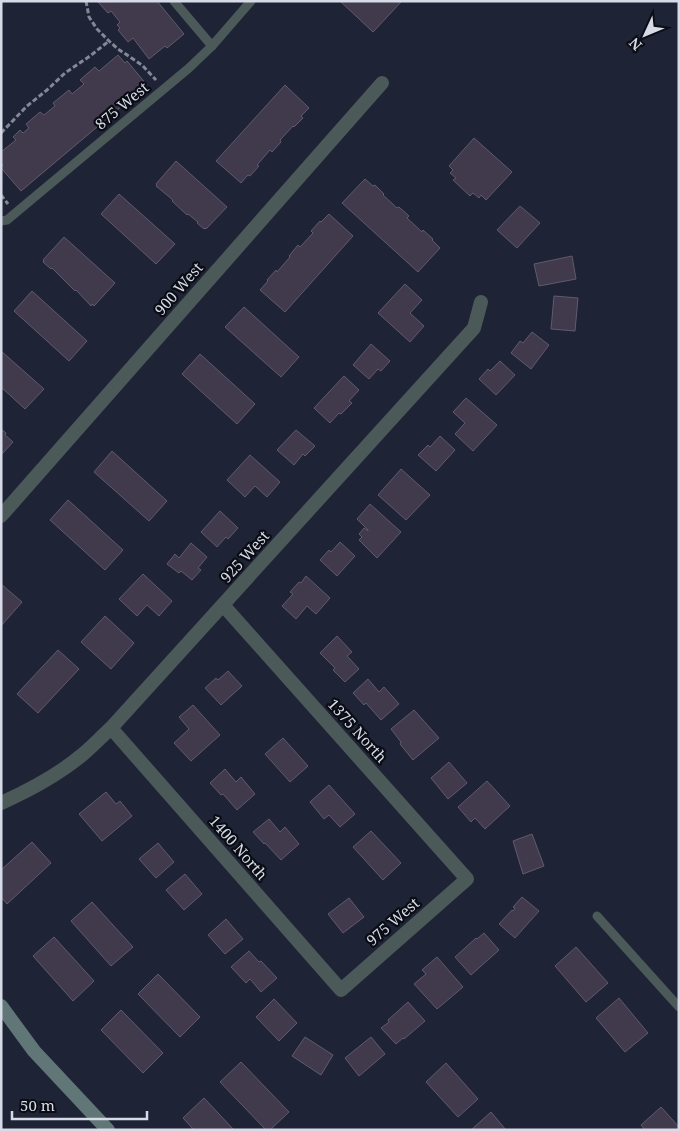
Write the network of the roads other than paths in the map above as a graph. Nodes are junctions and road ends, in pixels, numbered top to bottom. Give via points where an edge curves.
1 (174, 1) edge
2 (251, 1) edge
3 (212, 46) junction
4 (382, 83) dead end
5 (1, 221) edge
6 (481, 302) dead end
7 (1, 516) edge
8 (223, 605) junction
9 (111, 728) junction
10 (1, 802) edge
11 (466, 879) joint
12 (597, 916) dead end
13 (341, 990) joint
14 (1, 1006) edge
15 (679, 1007) edge
16 (108, 1130) edge

1 - 3 lane
2 - 3 lane, 875 West
3 - 5 lane, 875 West via 30,201 7,220
4 - 7 street, 900 West
6 - 8 street, 925 West via 474,328
8 - 9 street, 925 West
8 - 11 street, 1375 North
9 - 10 street, 925 West via 56,774
9 - 13 street, 1400 North
11 - 13 street, 975 West
12 - 15 lane
14 - 16 main road via 34,1051

